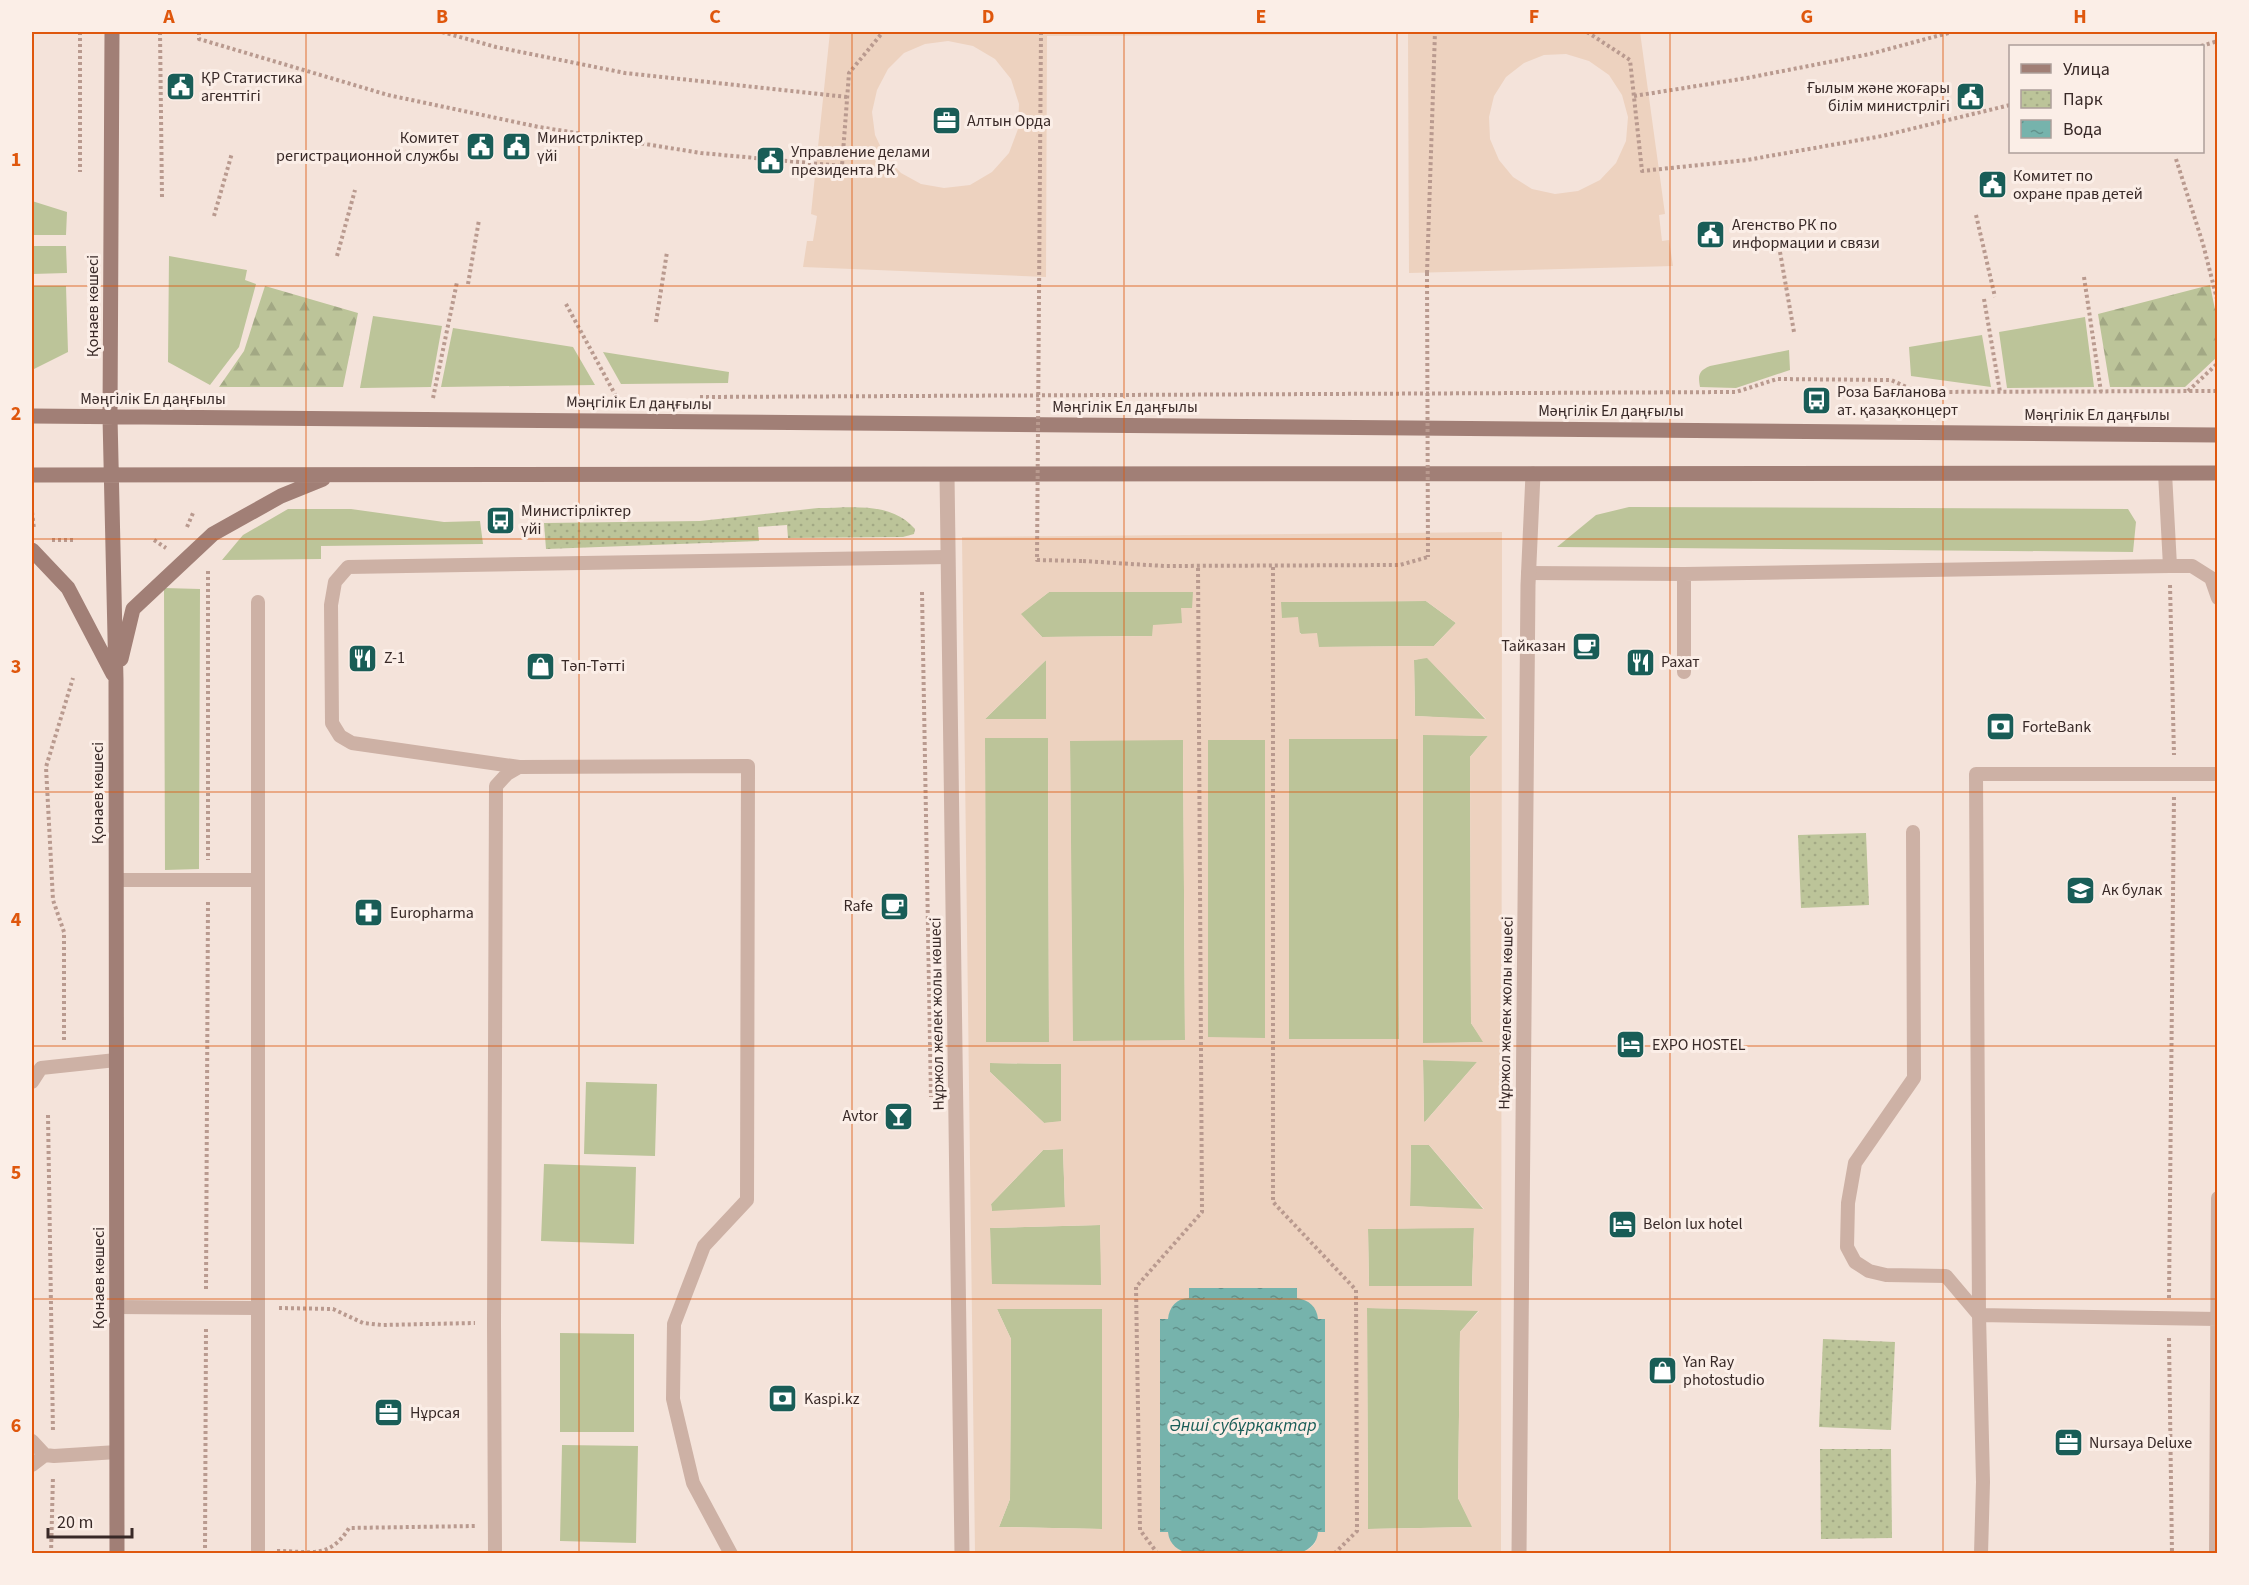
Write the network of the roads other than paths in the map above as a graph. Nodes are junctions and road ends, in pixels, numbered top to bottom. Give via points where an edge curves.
1 (112, 32) edge
2 (32, 416) edge
3 (110, 417) junction
4 (2217, 435) edge
5 (2165, 473) junction
6 (2217, 473) edge
7 (1533, 474) junction
8 (32, 475) edge
9 (947, 475) junction
10 (111, 476) junction
11 (331, 476) junction
12 (32, 550) edge
13 (948, 557) junction
14 (2170, 566) junction
15 (1528, 573) junction
16 (1684, 574) junction
17 (2217, 598) edge
18 (258, 602) dead end
19 (1684, 672) dead end
20 (116, 680) junction
21 (519, 767) junction
22 (2217, 774) edge
23 (1913, 832) dead end
24 (116, 880) junction
25 (258, 880) junction
26 (117, 1060) junction
27 (36, 1064) edge
28 (32, 1082) edge
29 (2217, 1198) edge
30 (117, 1307) junction
31 (258, 1308) junction
32 (1979, 1315) junction
33 (2217, 1318) edge
34 (32, 1441) edge
35 (117, 1452) junction
36 (50, 1456) junction
37 (32, 1465) edge
38 (2217, 1485) edge
39 (258, 1553) edge
40 (117, 1554) edge
41 (495, 1554) edge
42 (731, 1554) edge
43 (962, 1554) edge
44 (1519, 1554) edge
45 (1981, 1554) edge
46 (2216, 1554) edge

1 - 3 main road, Қонаев көшесі
2 - 3 main road, Мәңгілік Ел даңғылы
3 - 4 main road, Мәңгілік Ел даңғылы
3 - 10 main road, Қонаев көшесі
5 - 6 main road
5 - 7 main road
5 - 14 lane
7 - 9 main road
7 - 15 street, Нұржол желек жолы көшесі
8 - 10 main road
9 - 11 main road
9 - 13 street, Нұржол желек жолы көшесі
10 - 11 main road
10 - 20 main road, Қонаев көшесі
11 - 20 main road via 281,496 213,534 183,561 133,609
12 - 20 main road via 68,588
13 - 21 lane via 348,567 335,582 331,605 332,723 340,736 352,743
13 - 43 street, Нұржол желек жолы көшесі
14 - 16 lane
14 - 17 lane via 2192,567 2211,578
15 - 16 lane
15 - 44 street, Нұржол желек жолы көшесі
16 - 19 lane
18 - 25 lane
20 - 24 main road, Қонаев көшесі
21 - 41 lane via 496,786
21 - 42 lane via 748,766 747,1200 704,1246 674,1324 673,1399 693,1483
22 - 32 lane via 1976,774
23 - 32 lane via 1914,1078 1855,1163 1848,1203 1847,1246 1855,1262 1869,1271 1946,1276
24 - 25 lane
24 - 26 main road, Қонаев көшесі
25 - 31 lane
26 - 27 lane
26 - 30 main road, Қонаев көшесі
27 - 28 lane
29 - 33 lane
30 - 31 lane
30 - 35 main road, Қонаев көшесі
31 - 39 lane
32 - 33 lane
32 - 45 lane
33 - 38 lane
34 - 36 lane
35 - 36 lane
35 - 40 main road, Қонаев көшесі
36 - 37 lane
38 - 46 lane

